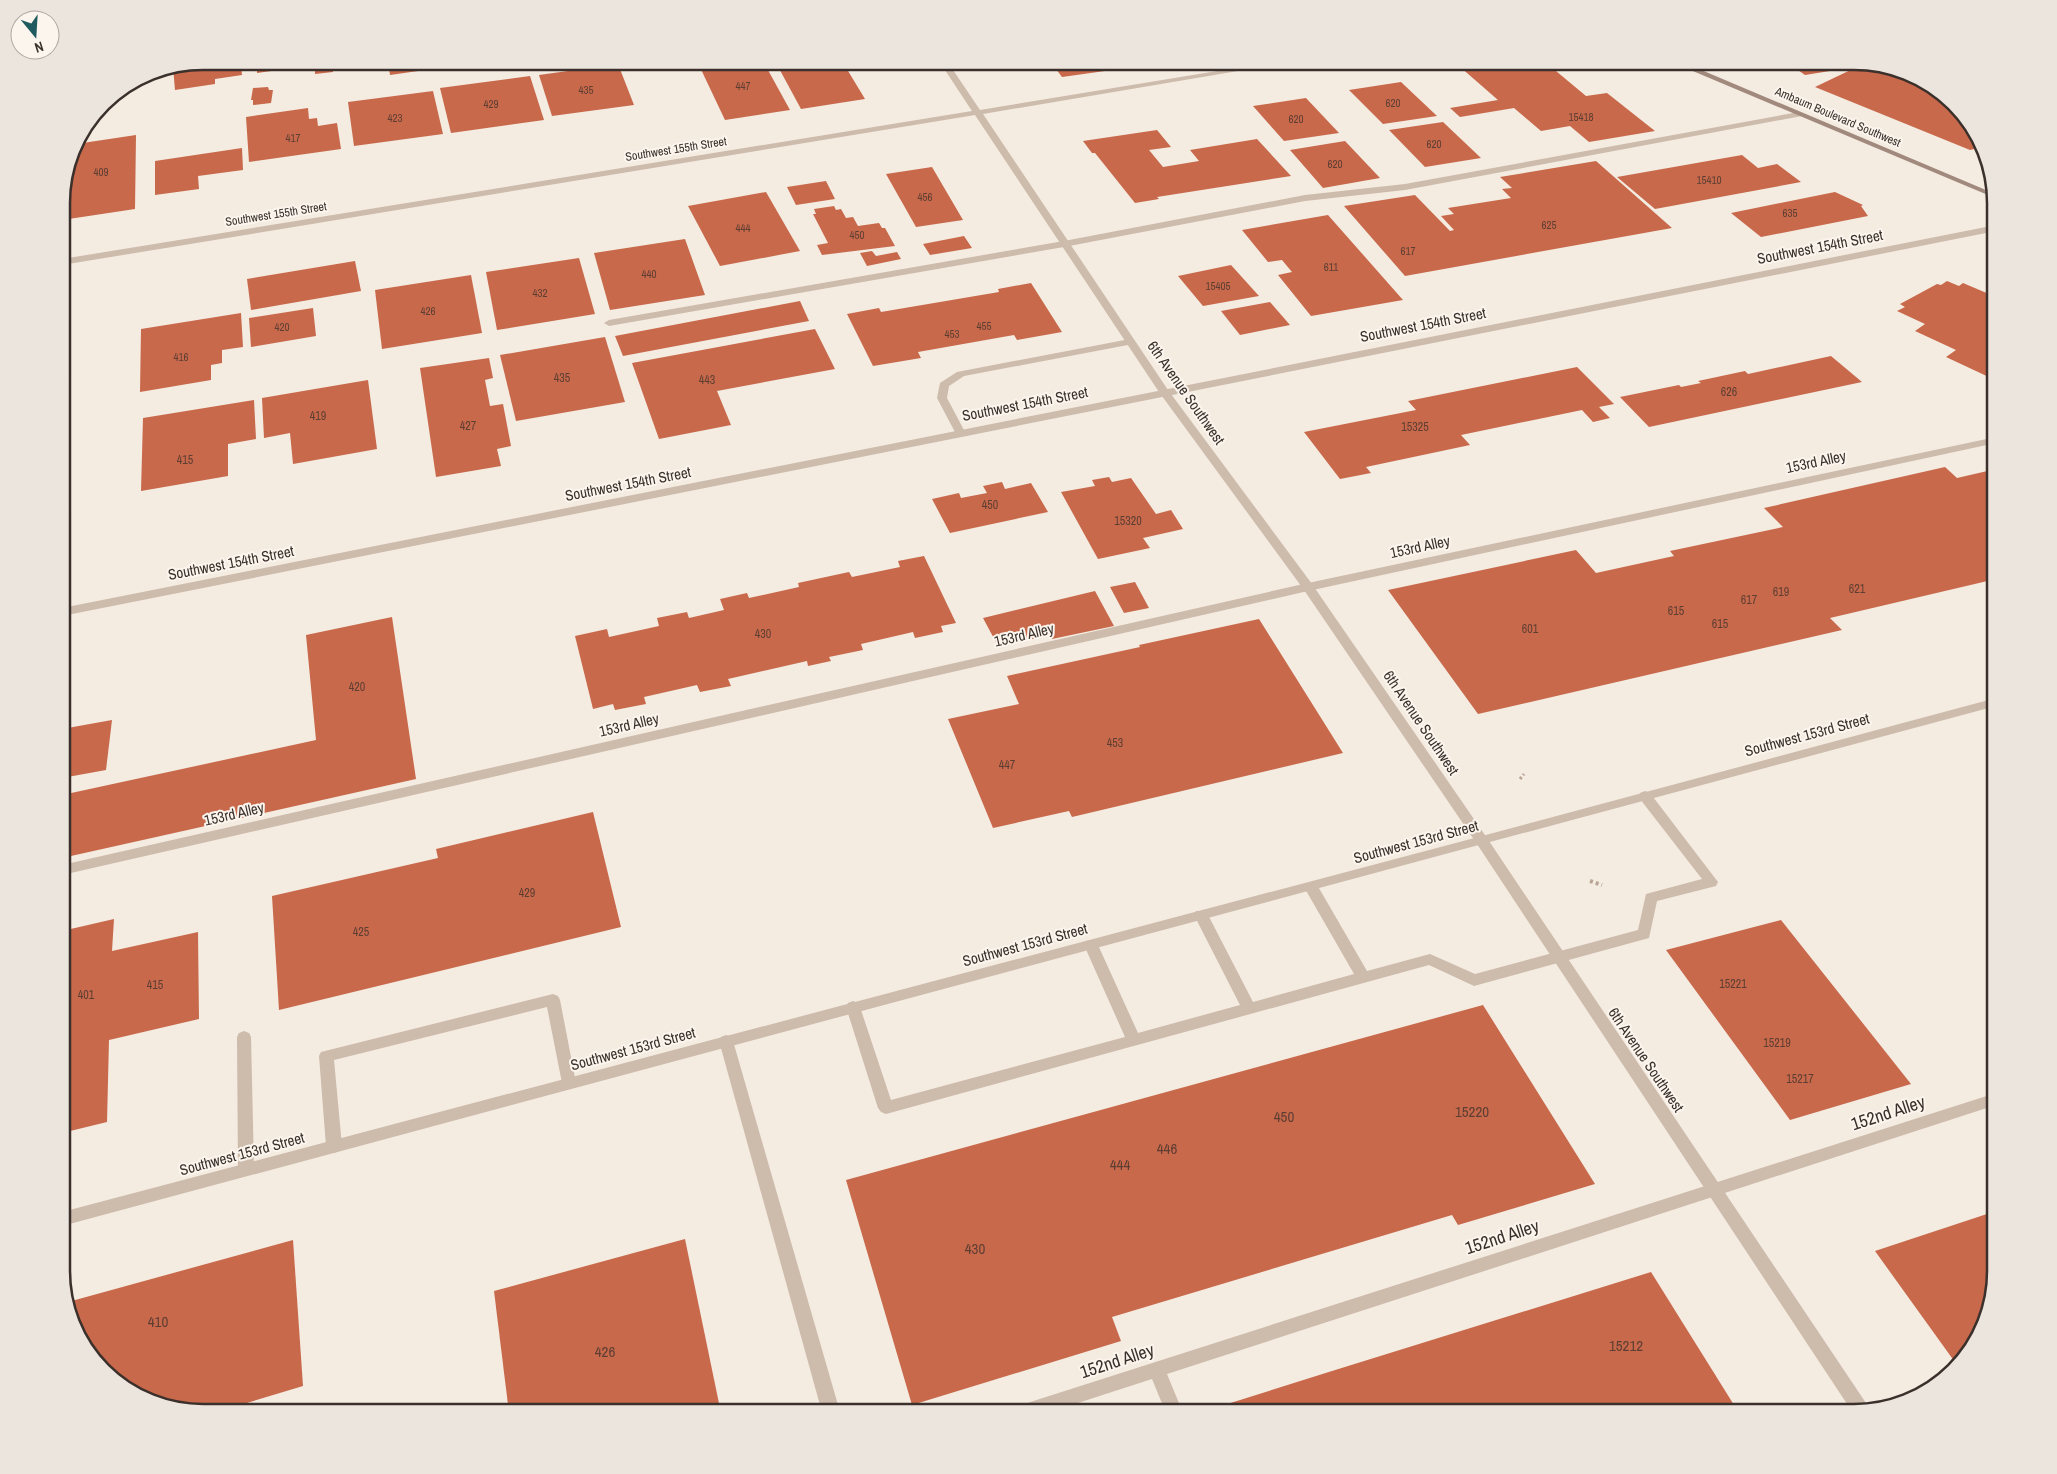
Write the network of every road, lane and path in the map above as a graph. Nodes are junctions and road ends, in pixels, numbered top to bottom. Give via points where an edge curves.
1 (948, 70) edge
2 (1239, 70) edge
3 (1694, 70) edge
4 (977, 113) junction
5 (1799, 114) junction
6 (1986, 193) edge
7 (1987, 230) edge
8 (1064, 244) junction
9 (70, 261) edge
10 (609, 323) dead end
11 (1130, 342) junction
12 (1164, 392) junction
13 (960, 432) junction
14 (1987, 442) edge
15 (1308, 587) junction
16 (70, 610) edge
17 (1987, 704) edge
18 (1524, 774) dead end
19 (1520, 779) dead end
20 (1644, 796) junction
21 (1482, 841) junction
22 (70, 868) edge
23 (1590, 882) dead end
24 (1602, 885) dead end
25 (1311, 886) junction
26 (1200, 915) junction
27 (1091, 944) junction
28 (1558, 957) junction
29 (1363, 977) junction
30 (853, 1007) junction
31 (1249, 1008) junction
32 (244, 1037) dead end
33 (1134, 1040) junction
34 (726, 1041) junction
35 (569, 1083) junction
36 (1987, 1102) edge
37 (334, 1146) junction
38 (246, 1169) junction
39 (1713, 1190) junction
40 (70, 1217) edge
41 (1158, 1369) junction
42 (828, 1404) edge
43 (1049, 1404) edge
44 (1172, 1404) edge
45 (1857, 1404) edge

1 - 4 street, 6th Avenue Southwest
2 - 4 street, Southwest 155th Street
3 - 5 main road, Ambaum Boulevard Southwest
4 - 8 street, 6th Avenue Southwest
4 - 9 street, Southwest 155th Street
5 - 6 main road, Ambaum Boulevard Southwest
5 - 8 street via 1405,187 1305,198
7 - 12 street, Southwest 154th Street
8 - 10 street
8 - 11 street, 6th Avenue Southwest
11 - 12 street, 6th Avenue Southwest
11 - 13 street via 961,374 944,385 942,398
12 - 13 street, Southwest 154th Street
12 - 15 street, 6th Avenue Southwest
13 - 16 street, Southwest 154th Street
14 - 15 street, 153rd Alley
15 - 21 street, 6th Avenue Southwest
15 - 22 street, 153rd Alley
17 - 20 street, Southwest 153rd Street
18 - 19 path
20 - 21 street, Southwest 153rd Street
20 - 28 street via 1711,882 1651,898 1644,934
21 - 25 street, Southwest 153rd Street
21 - 28 street, 6th Avenue Southwest
23 - 24 path
25 - 26 street, Southwest 153rd Street
25 - 29 street
26 - 27 street, Southwest 153rd Street
26 - 31 street
27 - 30 street, Southwest 153rd Street
27 - 33 street
28 - 29 street via 1474,980 1430,960
28 - 39 street, 6th Avenue Southwest
29 - 31 street
30 - 33 street via 886,1108
30 - 34 street, Southwest 153rd Street
31 - 33 street
32 - 38 street
34 - 35 street, Southwest 153rd Street
34 - 42 street
35 - 37 street, Southwest 153rd Street
35 - 37 street via 553,1000 326,1056
36 - 39 street, 152nd Alley
37 - 38 street, Southwest 153rd Street
38 - 40 street, Southwest 153rd Street
39 - 41 street, 152nd Alley
39 - 45 street, 6th Avenue Southwest
41 - 43 street, 152nd Alley
41 - 44 street

